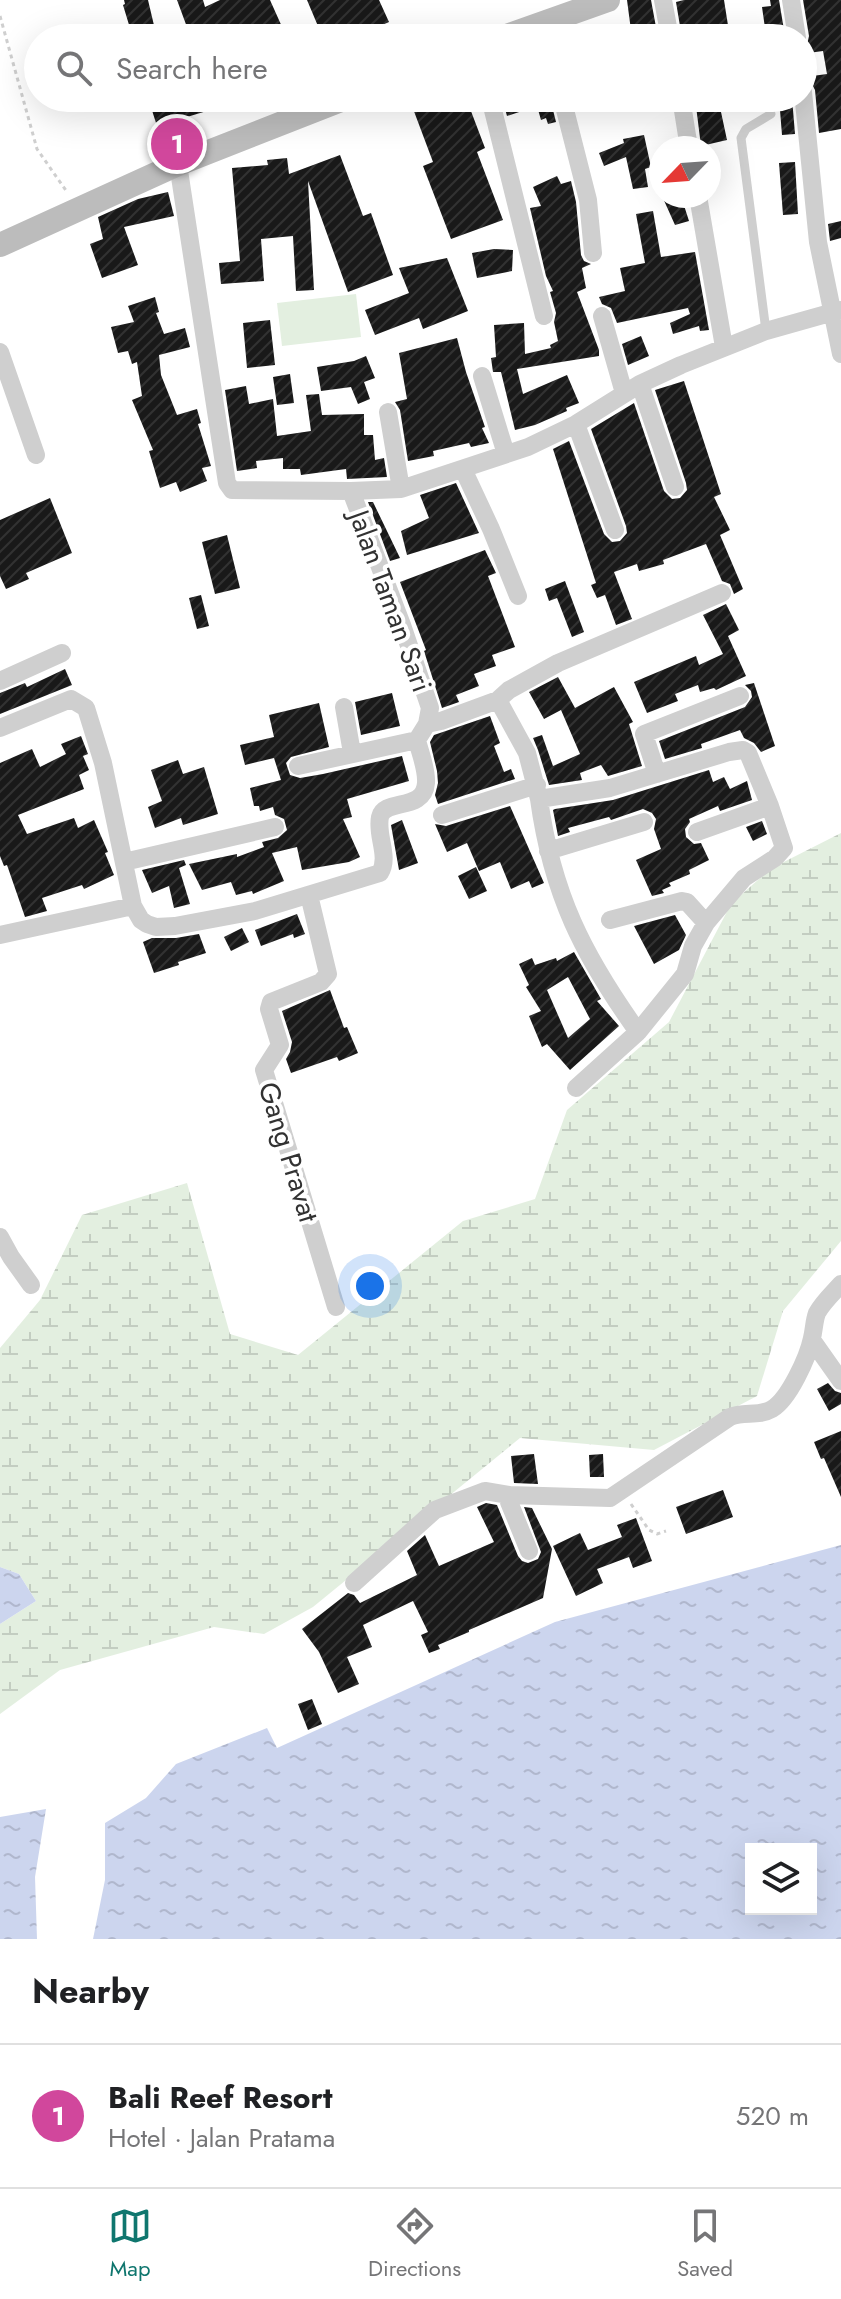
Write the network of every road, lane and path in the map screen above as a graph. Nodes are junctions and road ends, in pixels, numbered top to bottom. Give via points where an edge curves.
1 (608, 0) edge
2 (663, 0) edge
3 (791, 0) edge
4 (0, 16) edge
5 (558, 24) edge
6 (667, 24) edge
7 (795, 24) edge
8 (24, 102) edge
9 (27, 112) edge
10 (307, 112) edge
11 (493, 112) edge
12 (566, 112) edge
13 (683, 112) edge
14 (805, 112) edge
15 (771, 114) dead end
16 (687, 136) edge
17 (178, 164) junction
18 (79, 208) junction
19 (700, 208) edge
20 (0, 245) edge
21 (593, 253) dead end
22 (836, 310) edge
23 (544, 316) dead end
24 (602, 316) dead end
25 (766, 331) junction
26 (724, 347) junction
27 (0, 352) edge
28 (841, 354) edge
29 (482, 376) dead end
30 (632, 388) junction
31 (388, 412) dead end
32 (576, 424) junction
33 (506, 454) junction
34 (36, 455) dead end
35 (463, 469) junction
36 (675, 487) dead end
37 (401, 489) junction
38 (351, 491) junction
39 (615, 530) dead end
40 (722, 593) dead end
41 (518, 596) dead end
42 (62, 653) dead end
43 (0, 681) edge
44 (740, 696) dead end
45 (498, 700) junction
46 (344, 707) dead end
47 (0, 728) edge
48 (422, 732) junction
49 (352, 753) junction
50 (298, 766) dead end
51 (657, 774) junction
52 (538, 792) junction
53 (770, 806) junction
54 (442, 815) dead end
55 (644, 822) dead end
56 (275, 827) dead end
57 (697, 832) dead end
58 (548, 851) junction
59 (124, 862) junction
60 (309, 895) junction
61 (133, 906) junction
62 (610, 920) dead end
63 (706, 923) junction
64 (1, 933) edge
65 (638, 1032) junction
66 (576, 1088) dead end
67 (0, 1237) edge
68 (841, 1284) edge
69 (31, 1285) dead end
70 (336, 1307) dead end
71 (812, 1340) junction
72 (841, 1381) edge
73 (621, 1492) junction
74 (509, 1495) junction
75 (666, 1531) dead end
76 (529, 1551) dead end
77 (354, 1583) dead end

1 - 5 street
2 - 6 street
3 - 7 street
4 - 8 path
9 - 18 path via 37,149
10 - 17 street
11 - 23 street
12 - 21 street via 588,200
13 - 16 street
14 - 22 street via 818,242
15 - 25 lane via 741,138
17 - 18 street
17 - 38 street, Jalan Taman Sari via 228,487
18 - 20 street
19 - 26 street
22 - 25 street
22 - 28 street
24 - 30 street
25 - 26 street
26 - 30 street
27 - 34 street
29 - 33 street
30 - 32 street
30 - 36 street
31 - 37 street
32 - 33 street
32 - 39 street
33 - 35 street
35 - 37 street
35 - 41 street
37 - 38 street
38 - 48 street, Jalan Taman Sari via 430,708
40 - 45 street via 558,663
42 - 43 street
44 - 51 street via 644,734
45 - 48 street
45 - 52 street via 527,753
46 - 49 street
47 - 59 street via 71,699 86,708
48 - 49 street
48 - 60 street, Jalan Taman Sari via 425,787 413,802 382,812 380,873
49 - 50 street
51 - 52 street via 610,788
51 - 53 street via 743,750
52 - 54 street
52 - 58 street
53 - 57 street
53 - 63 street via 784,848 744,878
55 - 58 street
56 - 59 street
58 - 65 street via 578,936
59 - 61 street
60 - 61 street, Jalan Taman Sari via 175,926 147,924
60 - 70 street, Gang Pravat via 328,974 321,982 271,1002 280,1045 264,1070
61 - 64 street
62 - 63 street via 682,901
63 - 65 street via 685,974
65 - 66 street
67 - 69 street
68 - 71 street via 817,1314
71 - 72 street
71 - 73 street via 778,1406 761,1414 730,1417
73 - 74 street via 606,1499
73 - 75 path via 649,1530
74 - 76 street
74 - 77 street via 485,1491 435,1510

